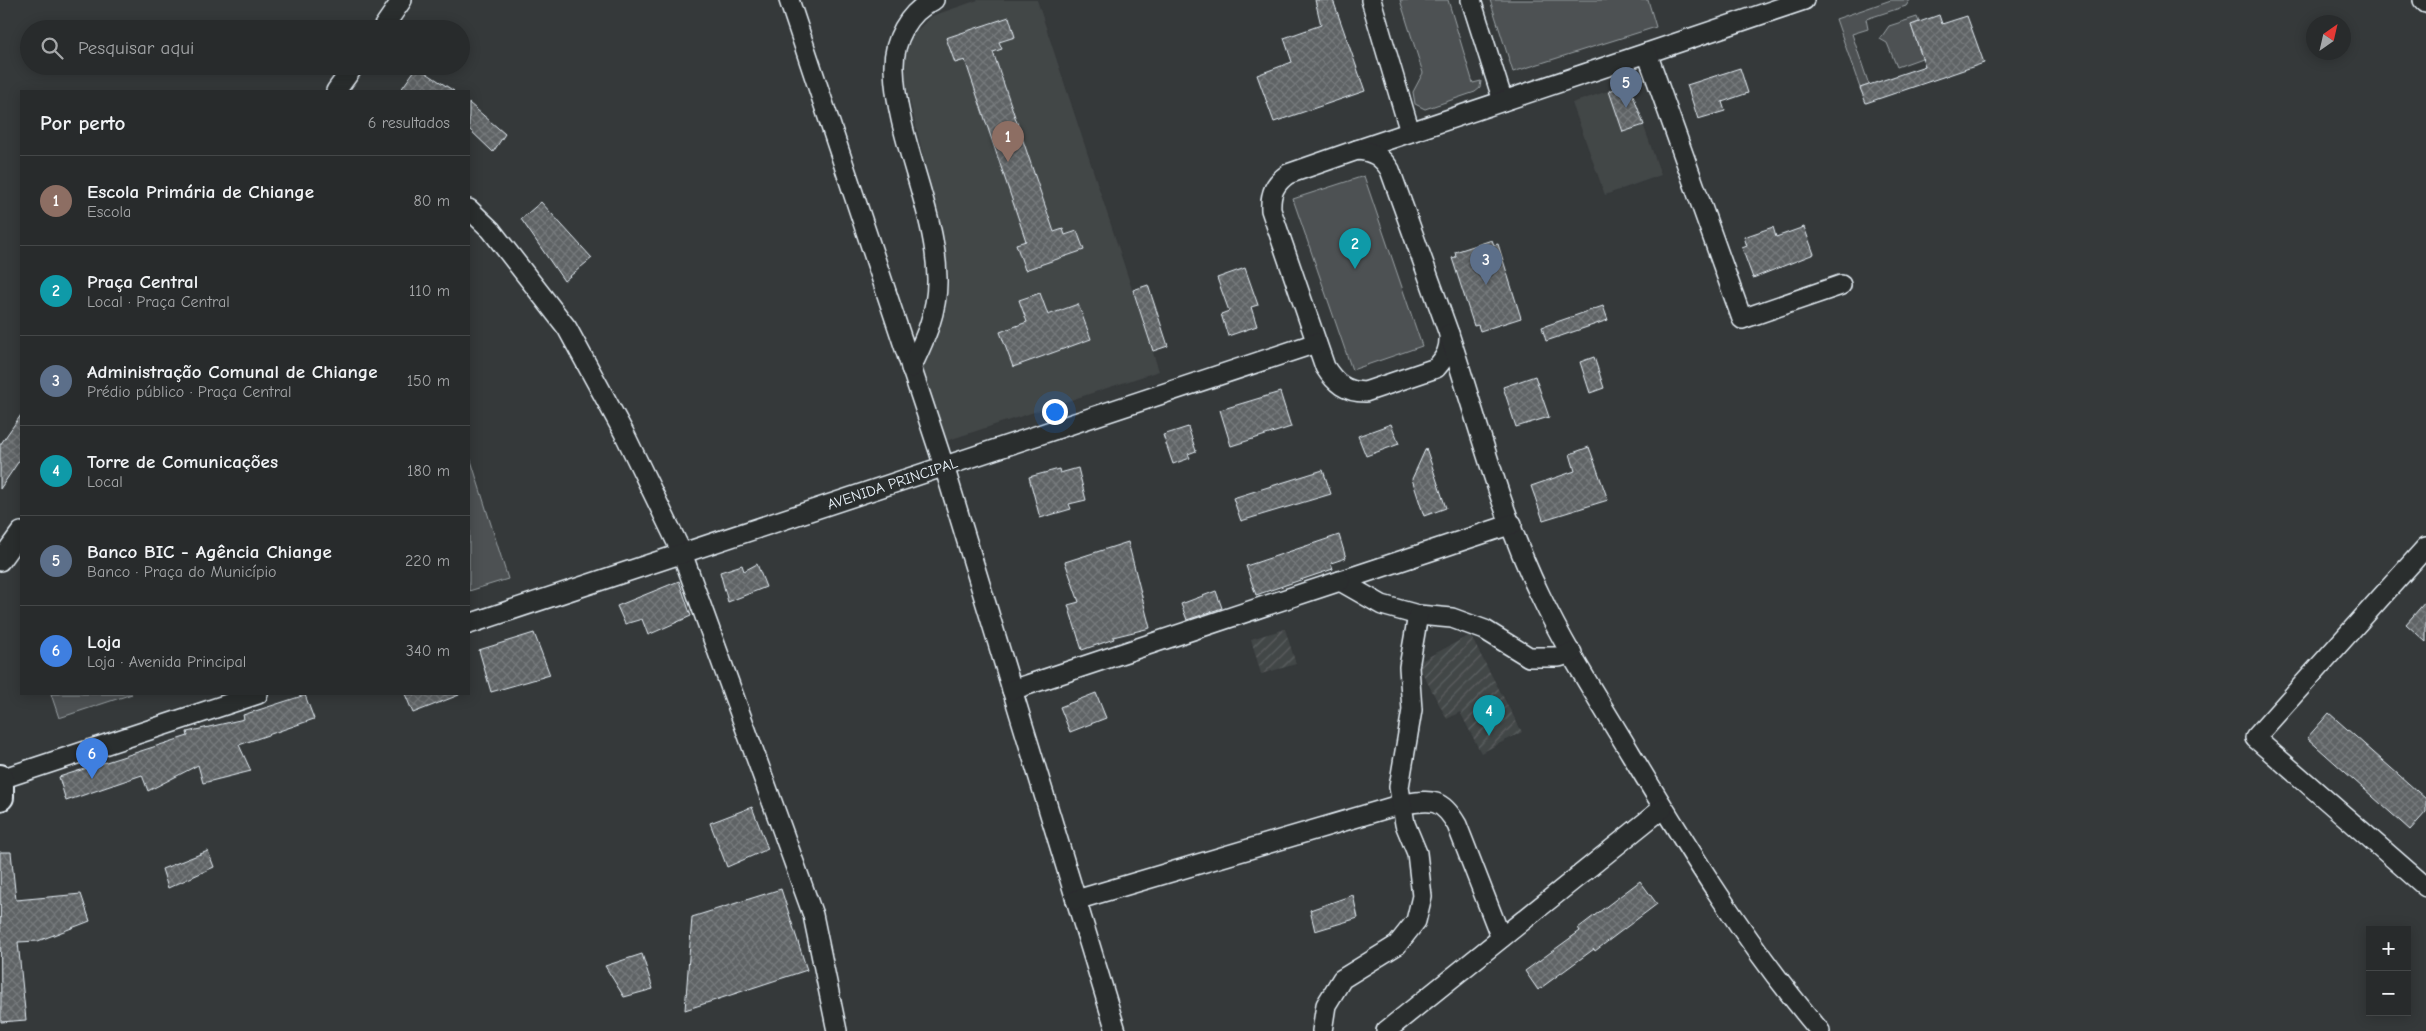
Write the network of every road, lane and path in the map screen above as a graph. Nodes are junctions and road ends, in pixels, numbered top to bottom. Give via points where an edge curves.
1 (402, 0) edge
2 (789, 0) edge
3 (934, 0) edge
4 (1371, 0) edge
5 (1471, 0) edge
6 (1804, 0) edge
7 (2423, 0) edge
8 (2426, 3) edge
9 (388, 20) edge
10 (1647, 53) junction
11 (348, 75) edge
12 (337, 90) edge
13 (1503, 101) junction
14 (1410, 132) junction
15 (1357, 150) junction
16 (470, 210) edge
17 (1841, 286) dead end
18 (1449, 334) junction
19 (1316, 343) junction
20 (911, 368) junction
21 (944, 466) junction
22 (1512, 524) junction
23 (20, 533) edge
24 (2426, 547) edge
25 (682, 553) junction
26 (0, 561) edge
27 (1340, 581) junction
28 (1418, 615) junction
29 (470, 624) edge
30 (1572, 653) junction
31 (1012, 690) junction
32 (255, 695) edge
33 (0, 785) edge
34 (1402, 804) junction
35 (1663, 808) junction
36 (2426, 887) edge
37 (1076, 900) junction
38 (1501, 938) junction
39 (1398, 1027) edge
40 (837, 1031) edge
41 (1116, 1031) edge
42 (1322, 1031) edge
43 (1820, 1031) edge

1 - 9 street
2 - 20 street
3 - 20 street via 909,19 898,40 894,68 937,277 935,311
4 - 14 street
5 - 13 street
6 - 10 street
7 - 8 street
10 - 13 street
10 - 17 street via 1742,319
11 - 12 street
13 - 14 street
14 - 15 street
15 - 18 street via 1377,155 1390,170
15 - 19 street via 1288,174 1273,189 1270,199
16 - 25 street via 491,230 567,328 624,433
18 - 19 street via 1450,347 1436,368 1365,392 1354,392 1332,379
18 - 22 street
19 - 21 street, AVENIDA PRINCIPAL
20 - 21 street
21 - 25 street, AVENIDA PRINCIPAL
21 - 31 street
22 - 27 street
22 - 30 street via 1539,594
23 - 26 street
24 - 36 street via 2255,738
25 - 29 street, AVENIDA PRINCIPAL
25 - 40 street via 813,915
27 - 28 street via 1382,605
27 - 31 street
28 - 30 street via 1452,618 1485,630 1529,656 1559,657
28 - 34 street via 1409,667 1412,710 1398,787
30 - 35 street
31 - 37 street
32 - 33 street
34 - 37 street
34 - 38 street via 1434,801 1448,810 1457,824
34 - 42 street via 1405,824 1417,853 1422,896 1416,921 1397,944 1342,979 1326,1005
35 - 38 street
35 - 43 street via 1782,984
37 - 41 street
38 - 39 street

